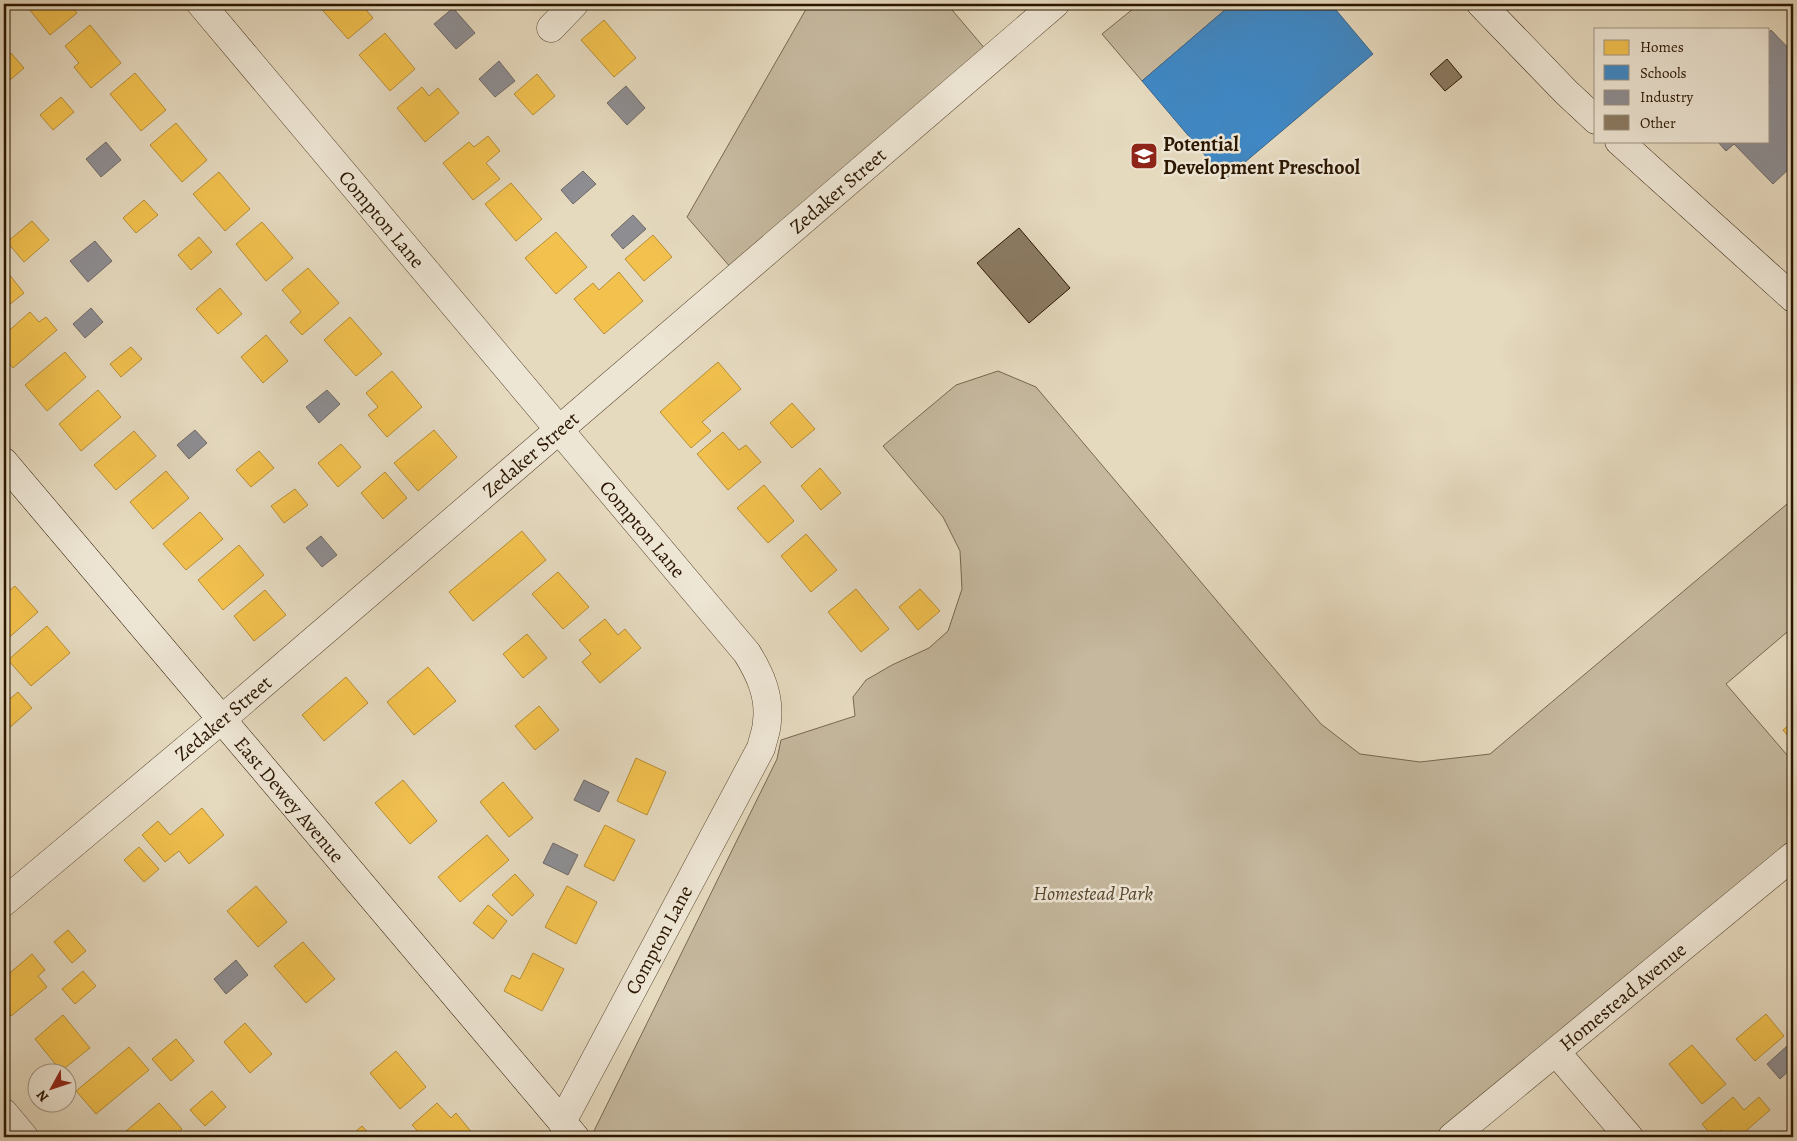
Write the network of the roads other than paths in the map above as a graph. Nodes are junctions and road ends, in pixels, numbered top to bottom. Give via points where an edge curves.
1 (201, 4) edge
2 (574, 4) edge
3 (1055, 4) edge
4 (1481, 4) edge
5 (551, 28) dead end
6 (1594, 118) edge
7 (1620, 142) edge
8 (1793, 298) edge
9 (560, 430) junction
10 (4, 462) edge
11 (221, 720) junction
12 (1793, 856) edge
13 (4, 902) edge
14 (1556, 1052) junction
15 (4, 1113) edge
16 (569, 1130) edge
17 (24, 1137) edge
18 (1452, 1137) edge
19 (1629, 1137) edge

1 - 9 street, Compton Lane
2 - 5 street
3 - 9 street, Zedaker Street
4 - 6 street
7 - 8 street
9 - 11 street, Zedaker Street
9 - 16 street, Compton Lane via 747,653 760,674 768,721 761,748
10 - 11 street, East Dewey Avenue
11 - 13 street, Zedaker Street
11 - 16 street, East Dewey Avenue
12 - 14 street, Homestead Avenue
14 - 18 street, Homestead Avenue
14 - 19 street
15 - 17 street

